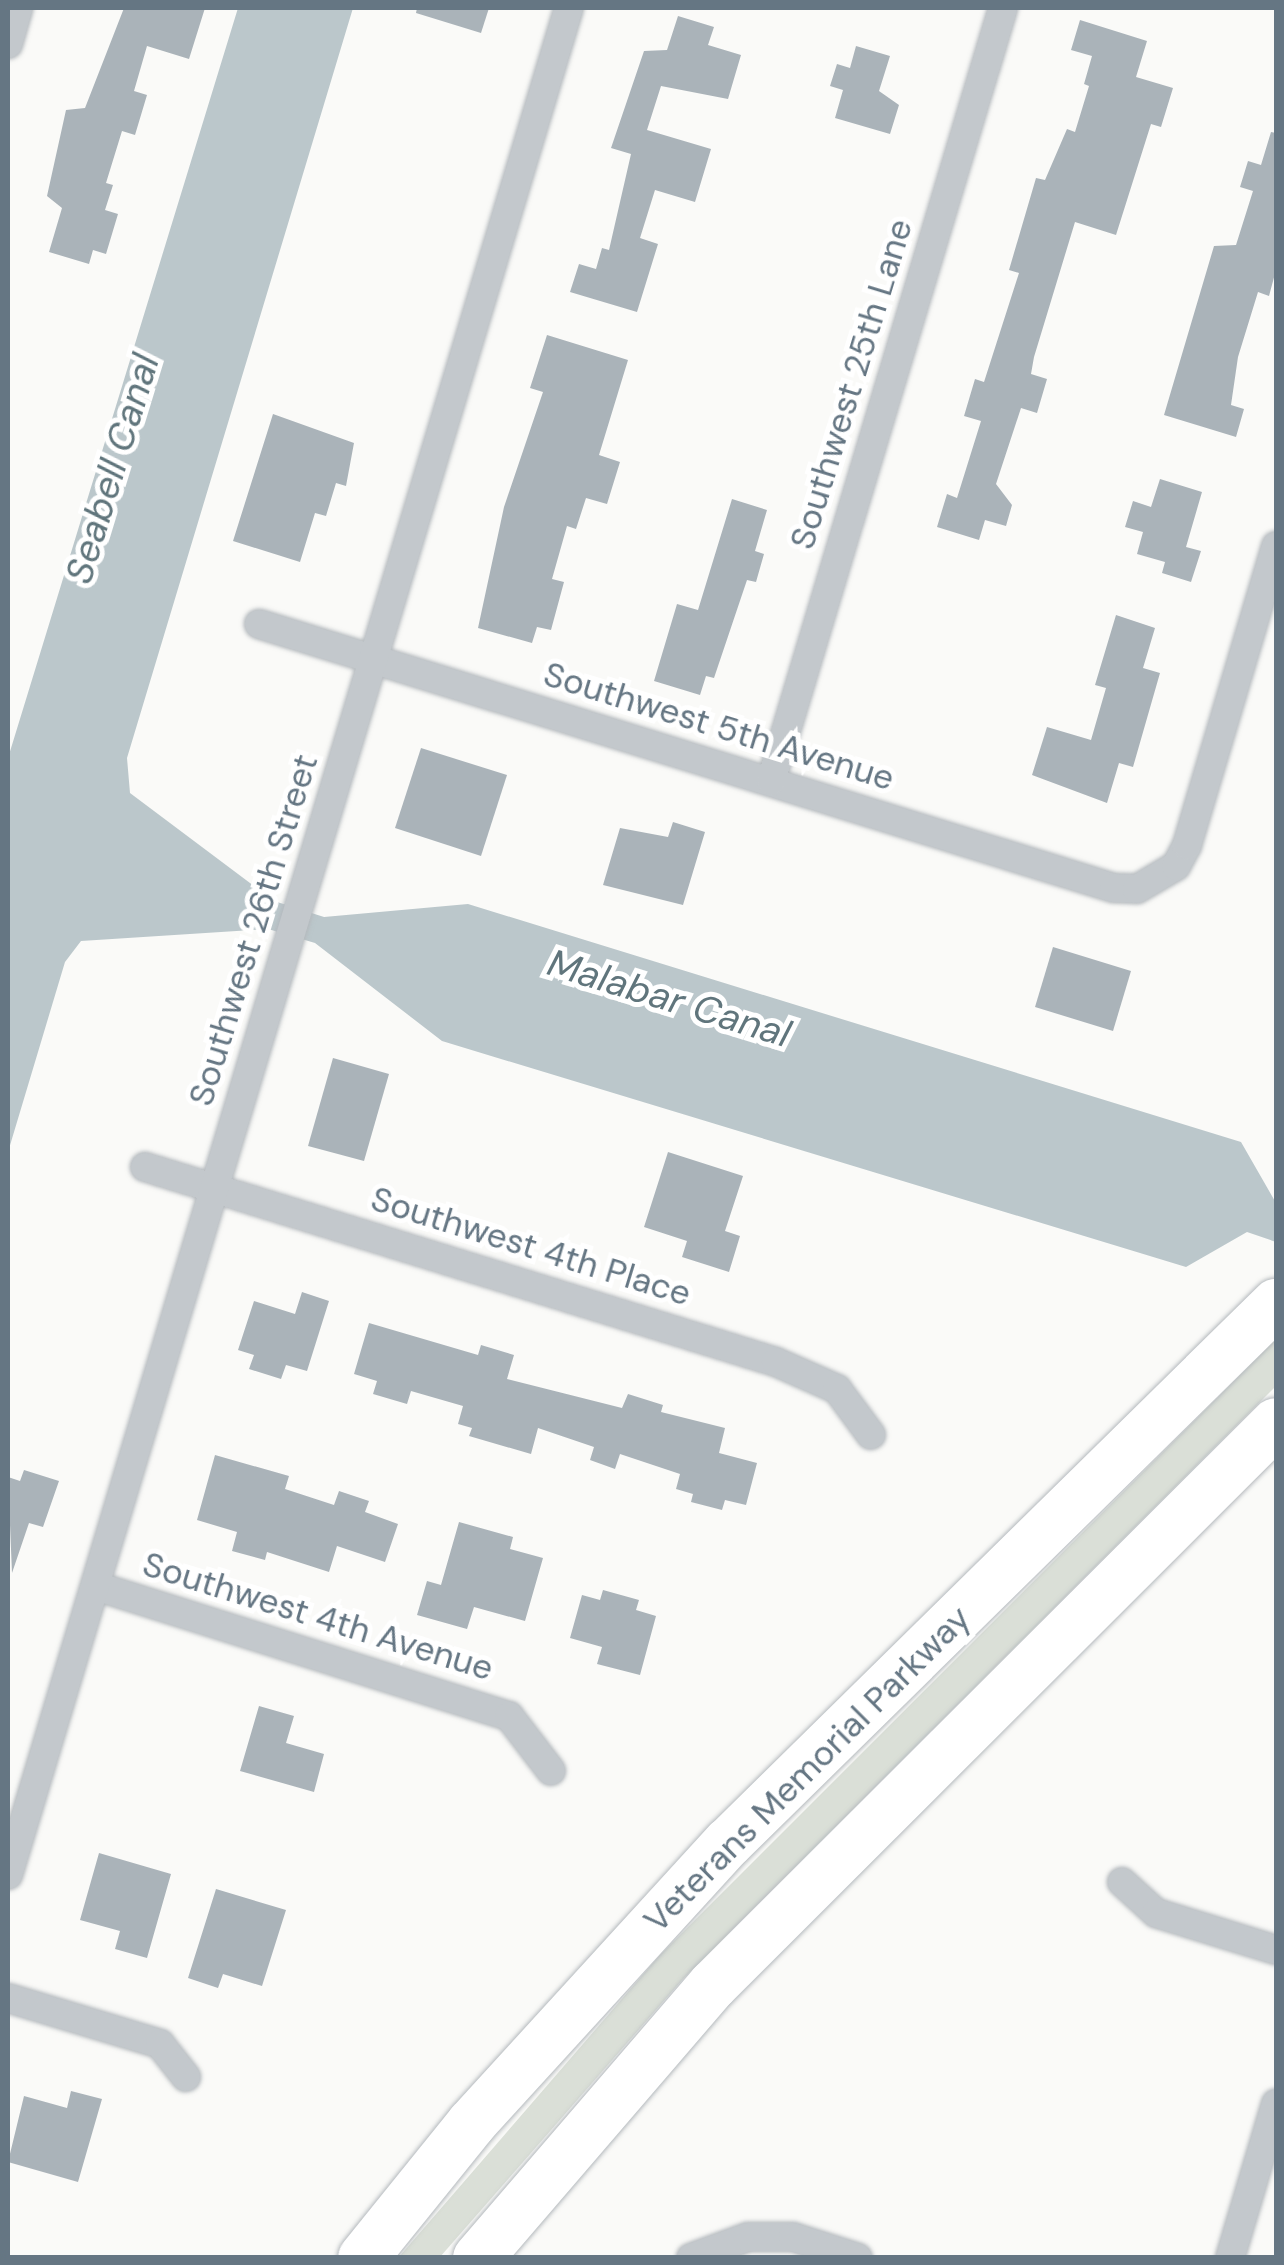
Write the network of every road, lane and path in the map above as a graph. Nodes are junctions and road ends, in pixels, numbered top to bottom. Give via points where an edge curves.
1 (18, 8) edge
2 (570, 8) edge
3 (1003, 8) edge
4 (8, 44) edge
5 (1276, 546) edge
6 (260, 624) dead end
7 (375, 658) junction
8 (771, 781) junction
9 (145, 1167) dead end
10 (214, 1187) junction
11 (1275, 1306) edge
12 (1276, 1423) edge
13 (871, 1435) dead end
14 (96, 1586) junction
15 (551, 1771) dead end
16 (8, 1875) edge
17 (1122, 1882) dead end
18 (1276, 1950) edge
19 (713, 1986) junction
20 (8, 1998) edge
21 (186, 2078) dead end
22 (1276, 2104) edge
23 (698, 2253) edge
24 (363, 2258) edge
25 (478, 2258) edge
26 (518, 2258) edge
27 (858, 2258) edge
28 (1230, 2258) edge

1 - 4 street
2 - 7 street, Southwest 26th Street
3 - 8 street, Southwest 25th Lane
5 - 8 street, Southwest 5th Avenue via 1187,845 1158,882 1114,888
6 - 7 street, Southwest 5th Avenue
7 - 8 street, Southwest 5th Avenue
7 - 10 street, Southwest 26th Street
9 - 10 street, Southwest 4th Place
10 - 13 street, Southwest 4th Place via 776,1362 837,1390
10 - 14 street, Southwest 26th Street
11 - 24 highway, Veterans Memorial Parkway via 716,1856 470,2124
12 - 19 highway
14 - 15 street, Southwest 4th Avenue via 509,1716
14 - 16 street, Southwest 26th Street
17 - 18 street via 1156,1913
19 - 25 highway
19 - 26 highway via 626,2123
20 - 21 street via 160,2044
22 - 28 street
23 - 27 street via 748,2236 792,2237

